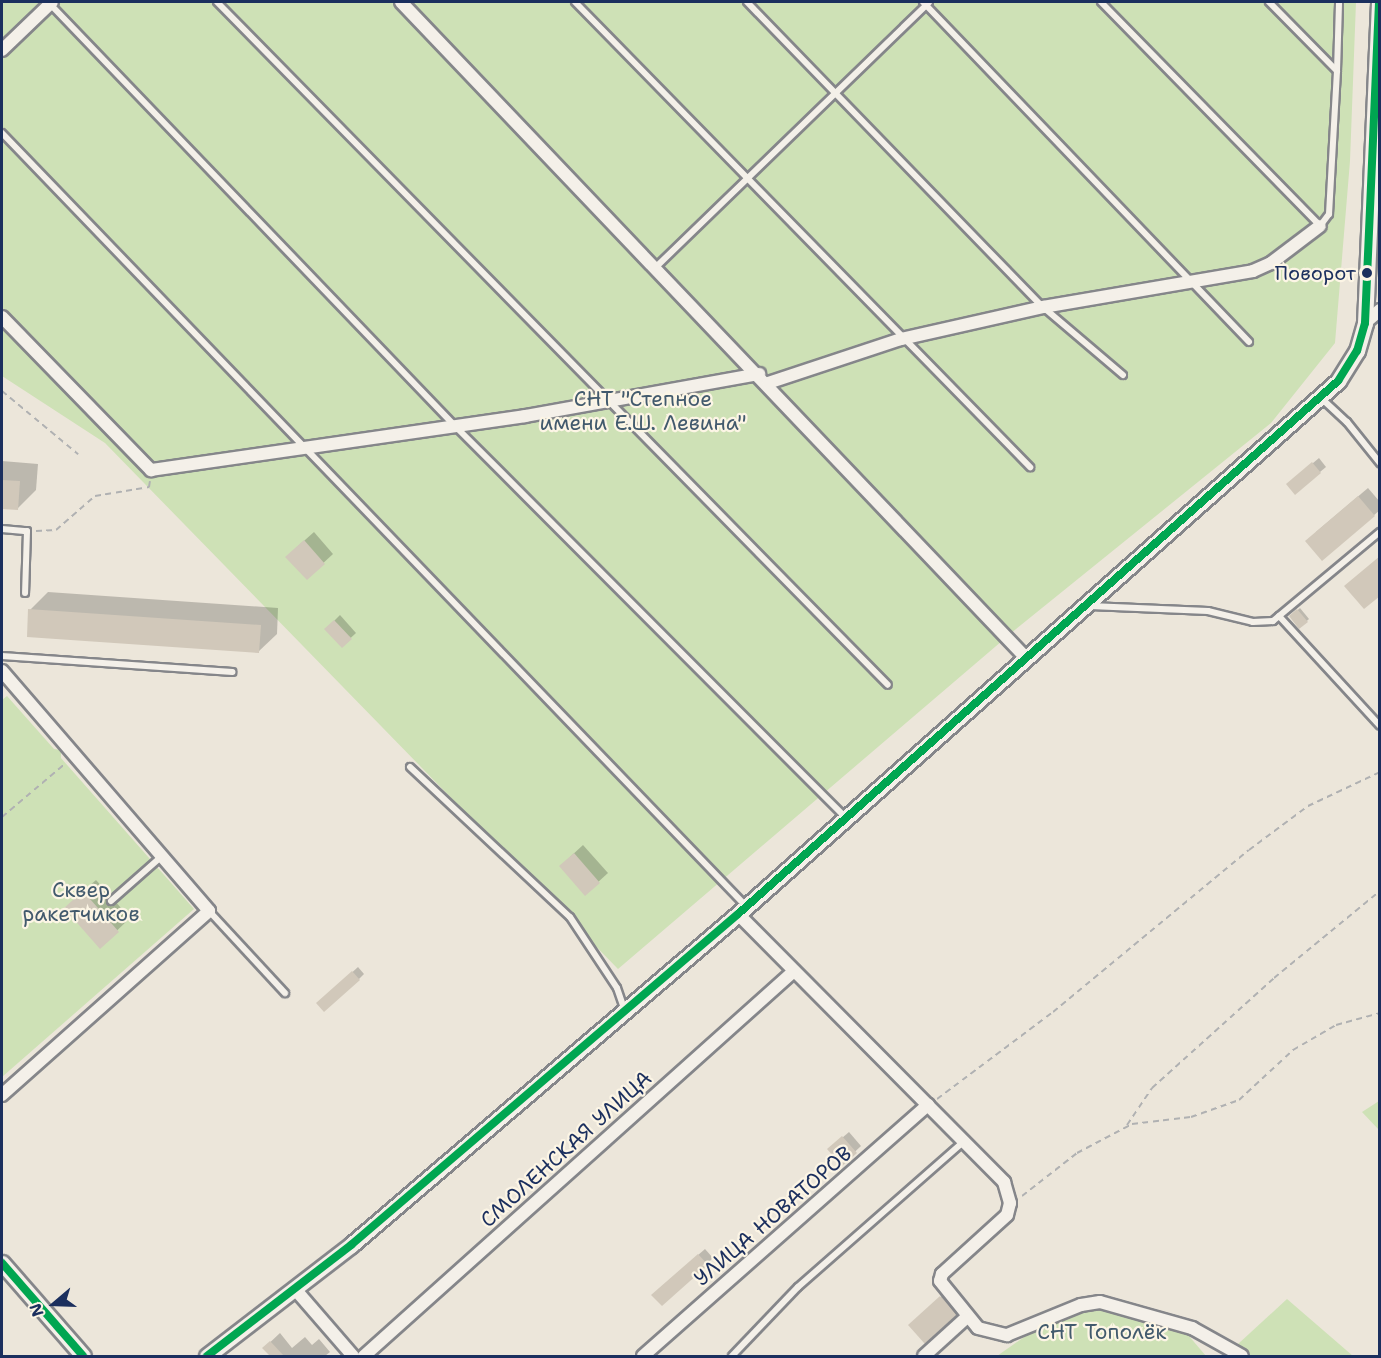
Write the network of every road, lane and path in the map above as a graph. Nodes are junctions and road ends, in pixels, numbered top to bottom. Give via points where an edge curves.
1 (50, 2) edge
2 (217, 2) edge
3 (401, 2) edge
4 (575, 2) edge
5 (747, 2) edge
6 (926, 2) edge
7 (1101, 2) edge
8 (1269, 2) edge
9 (1339, 2) edge
10 (1379, 2) edge
11 (2, 50) edge
12 (1337, 71) junction
13 (835, 93) junction
14 (2, 133) edge
15 (746, 179) junction
16 (1320, 226) junction
17 (656, 267) junction
18 (1195, 280) junction
19 (1043, 307) junction
20 (1380, 310) edge
21 (2, 317) edge
22 (1365, 323) junction
23 (901, 339) junction
24 (1250, 342) dead end
25 (1123, 375) dead end
26 (763, 378) junction
27 (2, 391) edge
28 (1319, 397) junction
29 (610, 401) junction
30 (454, 425) junction
31 (306, 447) junction
32 (78, 453) dead end
33 (1380, 463) edge
34 (1030, 467) dead end
35 (151, 470) junction
36 (2, 529) edge
37 (27, 531) junction
38 (1380, 532) edge
39 (25, 593) dead end
40 (1086, 606) junction
41 (1279, 616) junction
42 (2, 656) edge
43 (1027, 659) junction
44 (2, 671) edge
45 (232, 672) dead end
46 (888, 686) dead end
47 (1380, 726) edge
48 (75, 756) junction
49 (410, 767) dead end
50 (1380, 772) edge
51 (2, 817) edge
52 (846, 818) junction
53 (162, 856) junction
54 (1380, 891) edge
55 (111, 901) dead end
56 (742, 910) junction
57 (209, 911) junction
58 (794, 971) junction
59 (285, 993) dead end
60 (624, 1008) junction
61 (1380, 1013) edge
62 (2, 1094) edge
63 (928, 1106) junction
64 (1126, 1127) junction
65 (964, 1141) junction
66 (1010, 1203) junction
67 (2, 1263) edge
68 (295, 1289) junction
69 (967, 1317) junction
70 (83, 1356) edge
71 (207, 1356) edge
72 (353, 1356) edge
73 (364, 1356) edge
74 (644, 1356) edge
75 (732, 1356) edge
76 (924, 1356) edge
77 (1242, 1356) edge

1 - 11 street
1 - 30 lane
2 - 29 lane
3 - 17 street
4 - 15 lane
5 - 13 lane
6 - 13 lane
6 - 18 lane
7 - 16 lane
8 - 12 lane
9 - 12 lane
10 - 22 street
12 - 16 lane via 1329,214
13 - 15 lane
13 - 19 lane
14 - 31 lane
15 - 17 lane
15 - 23 lane
16 - 18 street via 1253,271
17 - 26 street
18 - 19 street
18 - 24 lane
19 - 23 street
19 - 25 lane
20 - 22 street
21 - 35 street
22 - 28 street via 1357,351 1338,381
23 - 26 street
23 - 34 lane
26 - 29 street
26 - 43 street
27 - 32 path
28 - 33 lane via 1347,422
28 - 40 street
29 - 30 street
29 - 46 lane
30 - 31 street
30 - 52 lane
31 - 35 street
31 - 56 lane
35 - 37 path via 149,487 95,495 56,530
36 - 37 lane
37 - 39 lane
38 - 41 lane
40 - 41 lane via 1208,611 1253,622 1273,621
40 - 43 street
41 - 47 lane
42 - 45 lane
43 - 52 street
44 - 48 street
48 - 51 path
48 - 53 street
49 - 60 lane via 570,917 611,980
50 - 63 path via 1308,806 1053,1012
52 - 56 street
53 - 55 lane
53 - 57 street
54 - 64 path via 1274,978 1152,1088
56 - 58 street
56 - 60 street
57 - 59 lane
57 - 62 street
58 - 63 street
58 - 73 street, СМОЛЕНСКАЯ УЛИЦА
60 - 68 street
61 - 64 path via 1336,1025 1293,1050 1239,1100 1191,1117
63 - 65 street
63 - 74 street, УЛИЦА НОВАТОРОВ
64 - 66 path via 1077,1153
65 - 66 street via 1004,1182
65 - 75 lane via 798,1287
66 - 69 street via 1007,1215 942,1274 943,1290
67 - 70 street
68 - 71 street
68 - 72 street
69 - 76 street
69 - 77 street via 978,1328 1007,1335 1081,1305 1100,1302 1192,1328

